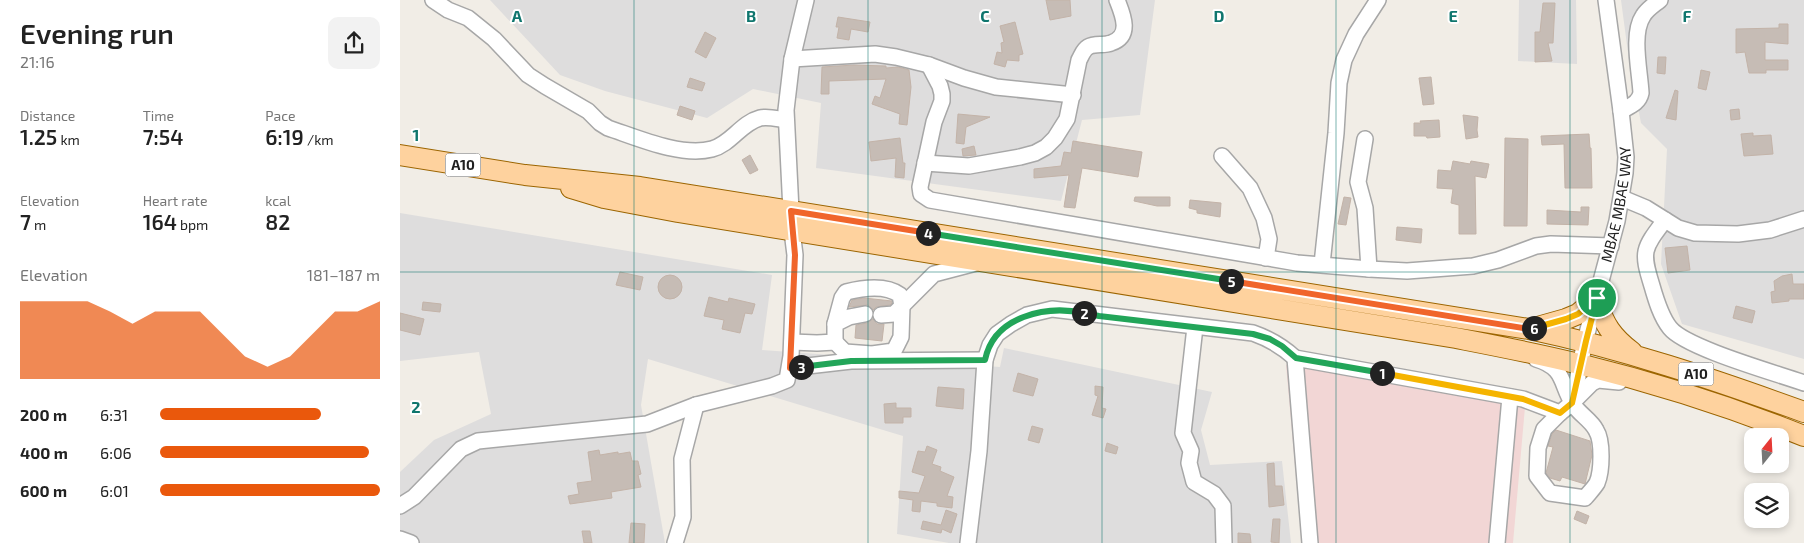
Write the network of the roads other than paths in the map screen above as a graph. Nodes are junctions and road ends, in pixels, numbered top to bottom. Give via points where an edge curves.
1 (433, 0) edge
2 (806, 0) edge
3 (1117, 0) edge
4 (1378, 0) edge
5 (1606, 0) edge
6 (1660, 0) edge
7 (792, 59) junction
8 (929, 65) junction
9 (1073, 95) junction
10 (1621, 111) junction
11 (786, 120) junction
12 (1365, 140) dead end
13 (400, 155) edge
14 (1222, 156) dead end
15 (925, 163) junction
16 (525, 175) junction
17 (1622, 198) junction
18 (791, 211) junction
19 (1804, 219) edge
20 (1665, 220) junction
21 (792, 231) junction
22 (1611, 246) junction
23 (1266, 258) junction
24 (987, 261) junction
25 (1322, 264) junction
26 (1369, 269) junction
27 (1597, 300) junction
28 (902, 306) junction
29 (865, 314) dead end
30 (881, 315) dead end
31 (835, 324) junction
32 (1195, 327) junction
33 (1529, 329) junction
34 (1470, 341) junction
35 (1586, 341) junction
36 (792, 342) junction
37 (835, 342) junction
38 (1635, 354) junction
39 (1296, 358) junction
40 (985, 360) junction
41 (1580, 364) junction
42 (790, 368) junction
43 (1804, 383) edge
44 (1663, 388) junction
45 (1510, 397) junction
46 (1572, 403) junction
47 (696, 405) junction
48 (1804, 412) edge
49 (1560, 413) junction
50 (1804, 436) edge
51 (400, 506) edge
52 (400, 539) edge
53 (412, 543) edge
54 (675, 543) edge
55 (968, 543) edge
56 (1224, 543) edge
57 (1310, 543) edge
58 (1497, 543) edge

1 - 11 street via 468,18 535,80 588,111 608,128 678,149 706,150 719,147 747,124 760,118
2 - 7 street
3 - 9 street via 1124,18 1122,36 1111,44 1088,47 1083,52
4 - 25 street via 1356,34 1344,60 1339,83
5 - 10 street, MBAE MBAE WAY
6 - 10 street via 1644,14 1638,26 1640,98
7 - 8 street via 875,54
7 - 11 street
8 - 9 street via 996,86
8 - 15 street via 942,94
9 - 15 street via 1064,126 1046,147 1005,160 969,166
10 - 17 street, MBAE MBAE WAY via 1626,156
11 - 18 street
12 - 26 street via 1358,182 1365,208
13 - 16 main road, A10
14 - 23 street via 1250,188 1264,218 1269,239
15 - 23 street via 920,190 930,200
16 - 18 main road, A10 via 640,187
16 - 21 main road, A10 via 624,202
17 - 20 street
17 - 22 street, MBAE MBAE WAY
18 - 21 street
18 - 33 main road, A10
19 - 20 street via 1770,230 1738,234 1695,233
20 - 43 street via 1650,239 1644,255 1655,296 1669,327 1694,344
21 - 24 main road, A10
21 - 36 street via 795,255
22 - 26 street via 1551,244 1472,266 1407,271
22 - 27 street, MBAE MBAE WAY
23 - 25 street
24 - 28 street via 934,274
24 - 34 main road, A10
25 - 26 street
27 - 33 main road via 1578,314
27 - 35 street, MBAE MBAE WAY
27 - 38 main road via 1608,330
28 - 30 street via 894,314
28 - 31 street via 900,296 894,291 878,288 846,292
28 - 37 street via 901,337 894,351 872,354 845,352
29 - 31 street
31 - 37 street
32 - 39 street via 1270,339
32 - 40 street via 1052,309 1027,315 997,334
32 - 56 street via 1183,433 1191,451 1189,463 1194,482 1214,494 1223,506
33 - 35 main road, A10
34 - 41 main road, A10
34 - 46 street via 1543,361 1563,378
35 - 38 main road, A10
35 - 41 street, MBAE MBAE WAY
36 - 37 street
36 - 42 street
38 - 48 main road, A10
39 - 45 street
39 - 57 street
40 - 42 street via 851,361
40 - 55 street
41 - 44 main road, A10
41 - 46 street, MBAE MBAE WAY
42 - 47 street via 787,380 781,383
44 - 46 street via 1598,380
44 - 50 main road, A10
45 - 49 street
45 - 58 street
46 - 49 street
46 - 49 street via 1597,430 1602,456 1597,482 1586,498 1550,493 1537,476 1538,448 1544,429
47 - 51 street via 647,424 478,441 462,449 414,497
47 - 54 street via 682,458 683,516
52 - 53 street

